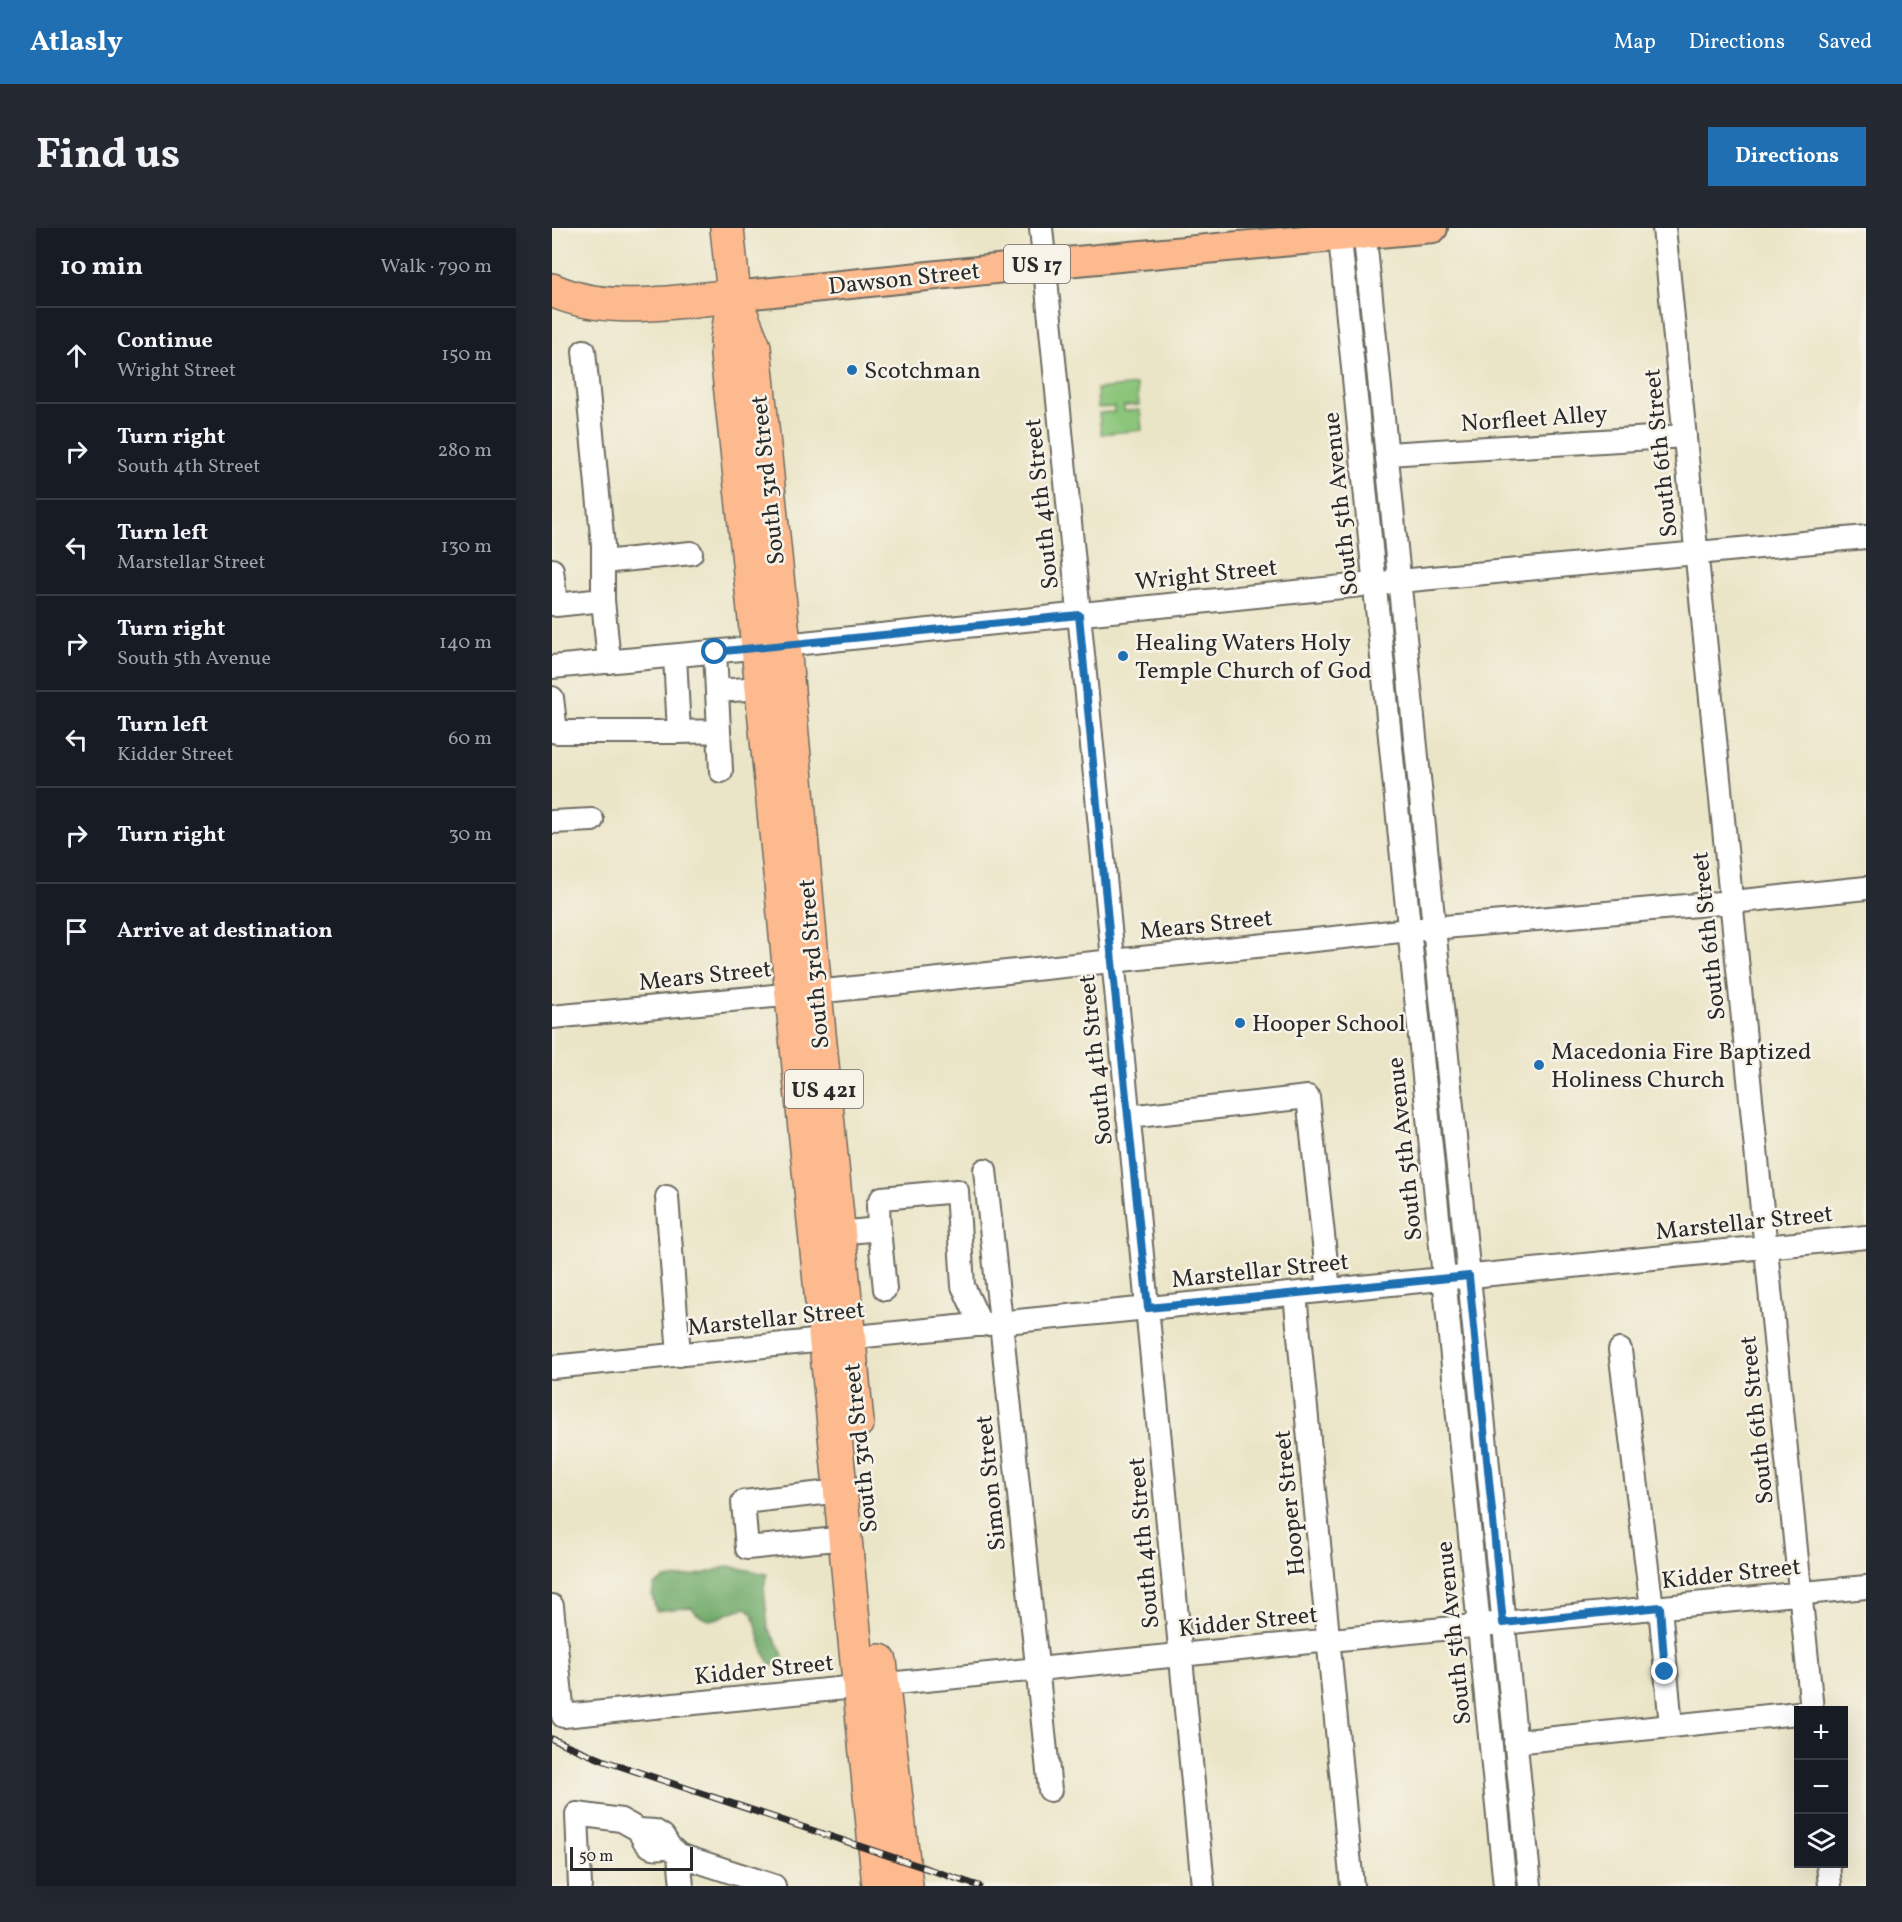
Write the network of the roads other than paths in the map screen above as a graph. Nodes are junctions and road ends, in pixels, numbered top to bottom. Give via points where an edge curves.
1 (728, 228) edge
2 (1041, 228) edge
3 (1433, 228) edge
4 (1664, 228) edge
5 (1352, 232) edge
6 (1044, 264) junction
7 (552, 290) edge
8 (734, 296) junction
9 (584, 351) dead end
10 (1685, 436) junction
11 (1387, 454) junction
12 (1866, 537) edge
13 (691, 553) dead end
14 (1697, 554) junction
15 (603, 562) junction
16 (552, 570) edge
17 (1400, 581) junction
18 (1375, 584) junction
19 (603, 600) junction
20 (1079, 615) junction
21 (771, 646) junction
22 (715, 652) junction
23 (675, 656) junction
24 (609, 662) junction
25 (552, 667) edge
26 (762, 688) junction
27 (717, 691) junction
28 (552, 698) edge
29 (719, 731) junction
30 (679, 732) junction
31 (721, 771) dead end
32 (592, 820) dead end
33 (552, 822) edge
34 (1866, 888) edge
35 (1732, 902) junction
36 (1434, 928) junction
37 (1410, 930) junction
38 (1112, 962) junction
39 (803, 993) junction
40 (552, 1017) edge
41 (1128, 1117) junction
42 (985, 1170) dead end
43 (667, 1197) dead end
44 (879, 1229) junction
45 (838, 1233) junction
46 (1866, 1237) edge
47 (1766, 1247) junction
48 (1469, 1276) junction
49 (1444, 1279) junction
50 (885, 1288) dead end
51 (1329, 1290) junction
52 (1295, 1294) junction
53 (1148, 1308) junction
54 (991, 1324) junction
55 (837, 1339) junction
56 (1620, 1350) dead end
57 (679, 1355) junction
58 (552, 1367) edge
59 (841, 1491) junction
60 (846, 1538) junction
61 (1866, 1587) edge
62 (1800, 1593) junction
63 (552, 1606) edge
64 (1656, 1608) junction
65 (1503, 1623) junction
66 (1479, 1625) junction
67 (1329, 1640) junction
68 (1180, 1655) junction
69 (1036, 1669) junction
70 (872, 1685) junction
71 (1812, 1706) edge
72 (1794, 1713) edge
73 (1671, 1725) junction
74 (1515, 1742) junction
75 (1050, 1790) dead end
76 (674, 1851) junction
77 (1828, 1868) edge
78 (580, 1886) edge
79 (682, 1886) edge
80 (774, 1886) edge
81 (879, 1886) edge
82 (906, 1886) edge
83 (1203, 1886) edge
84 (1352, 1886) edge
85 (1505, 1886) edge
86 (1530, 1886) edge
87 (1830, 1886) edge

1 - 8 highway, South 3rd Street / US 421
2 - 6 street, South 4th Street
3 - 5 main road, Dawson Street / US 17
4 - 10 street, South 6th Street
5 - 6 main road, Dawson Street / US 17
5 - 11 street
5 - 18 street, South 5th Avenue
6 - 8 main road, Dawson Street / US 17
6 - 20 street, South 4th Street
7 - 8 highway, US 17 via 606,305
8 - 21 highway, South 3rd Street / US 421 via 754,347
9 - 15 street
10 - 11 street, Norfleet Alley
10 - 14 street, South 6th Street
11 - 17 street
12 - 14 street, Wright Street
13 - 15 street
14 - 17 street, Wright Street
14 - 35 street, South 6th Street
15 - 19 street
16 - 19 street via 556,605
17 - 18 street, Wright Street
17 - 36 street
18 - 20 street, Wright Street
18 - 37 street, South 5th Avenue
19 - 24 street
20 - 21 street, Wright Street
20 - 38 street, South 4th Street
21 - 22 street, Wright Street
21 - 26 highway, South 3rd Street / US 421
21 - 39 highway, South 3rd Street / US 421
22 - 23 street, Wright Street
22 - 27 street
23 - 24 street, Wright Street
23 - 30 street
24 - 25 street, Wright Street
26 - 27 street
26 - 39 highway, South 3rd Street / US 421
27 - 29 street
28 - 30 street via 556,732
29 - 30 street
29 - 31 street
32 - 33 street
34 - 35 street, Mears Street
35 - 36 street, Mears Street
35 - 47 street, South 6th Street
36 - 37 street, Mears Street
36 - 48 street
37 - 38 street, Mears Street
37 - 49 street, South 5th Avenue
38 - 39 street, Mears Street
38 - 41 street, South 4th Street
39 - 40 street, Mears Street
39 - 45 highway, South 3rd Street / US 421
39 - 55 highway, South 3rd Street / US 421
41 - 51 street via 1308,1097
41 - 53 street, South 4th Street
42 - 54 street, Simon Street
43 - 57 street
44 - 45 street
44 - 50 street
44 - 54 street via 878,1205 882,1198 957,1191 963,1286
45 - 55 highway, South 3rd Street / US 421
46 - 47 street, Marstellar Street
47 - 48 street, Marstellar Street
47 - 62 street, South 6th Street
48 - 49 street, Marstellar Street
48 - 65 street
49 - 51 street, Marstellar Street
49 - 66 street, South 5th Avenue
51 - 52 street, Marstellar Street
52 - 53 street, Marstellar Street
52 - 67 street, Hooper Street
53 - 54 street, Marstellar Street
53 - 68 street, South 4th Street
54 - 55 street, Marstellar Street
54 - 69 street, Simon Street
55 - 57 street, Marstellar Street
55 - 59 highway, South 3rd Street / US 421
55 - 70 highway, South 3rd Street / US 421
56 - 64 street
57 - 58 street, Marstellar Street
59 - 60 highway, South 3rd Street / US 421
59 - 60 street via 743,1502 747,1548
60 - 70 highway, South 3rd Street / US 421
61 - 62 street, Kidder Street
62 - 64 street, Kidder Street
62 - 71 street, South 6th Street
63 - 70 street, Kidder Street via 563,1716
64 - 65 street, Kidder Street
64 - 73 street
65 - 66 street, Kidder Street
65 - 74 street
66 - 67 street, Kidder Street
66 - 85 street, South 5th Avenue
67 - 68 street, Kidder Street
67 - 84 street, Hooper Street
68 - 69 street, Kidder Street
68 - 83 street, South 4th Street
69 - 70 street, Kidder Street
69 - 75 street, Simon Street
70 - 81 highway, South 3rd Street / US 421
70 - 82 highway, South 3rd Street / US 421
72 - 73 street
73 - 74 street
74 - 86 street
76 - 78 street via 647,1844 639,1830 621,1820 577,1814
76 - 79 street
76 - 80 street
77 - 87 street

